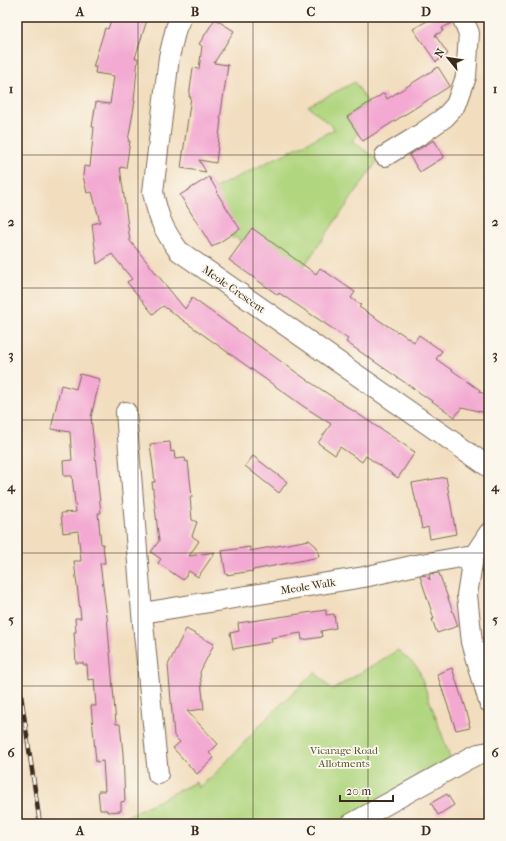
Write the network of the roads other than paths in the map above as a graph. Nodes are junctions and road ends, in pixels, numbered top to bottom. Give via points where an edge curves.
1 (181, 17) edge
2 (462, 17) edge
3 (385, 156) dead end
4 (126, 412) dead end
5 (489, 466) edge
6 (489, 533) edge
7 (473, 557) junction
8 (142, 613) junction
9 (489, 702) edge
10 (489, 752) edge
11 (158, 774) dead end
12 (351, 824) edge

1 - 5 street, Meole Crescent via 168,57 153,192 166,234 179,251
2 - 3 street via 469,33 466,77 456,105 445,117
4 - 8 street
6 - 7 street
7 - 8 street, Meole Walk
7 - 9 street via 467,595 472,642
8 - 11 street
10 - 12 street via 468,759

